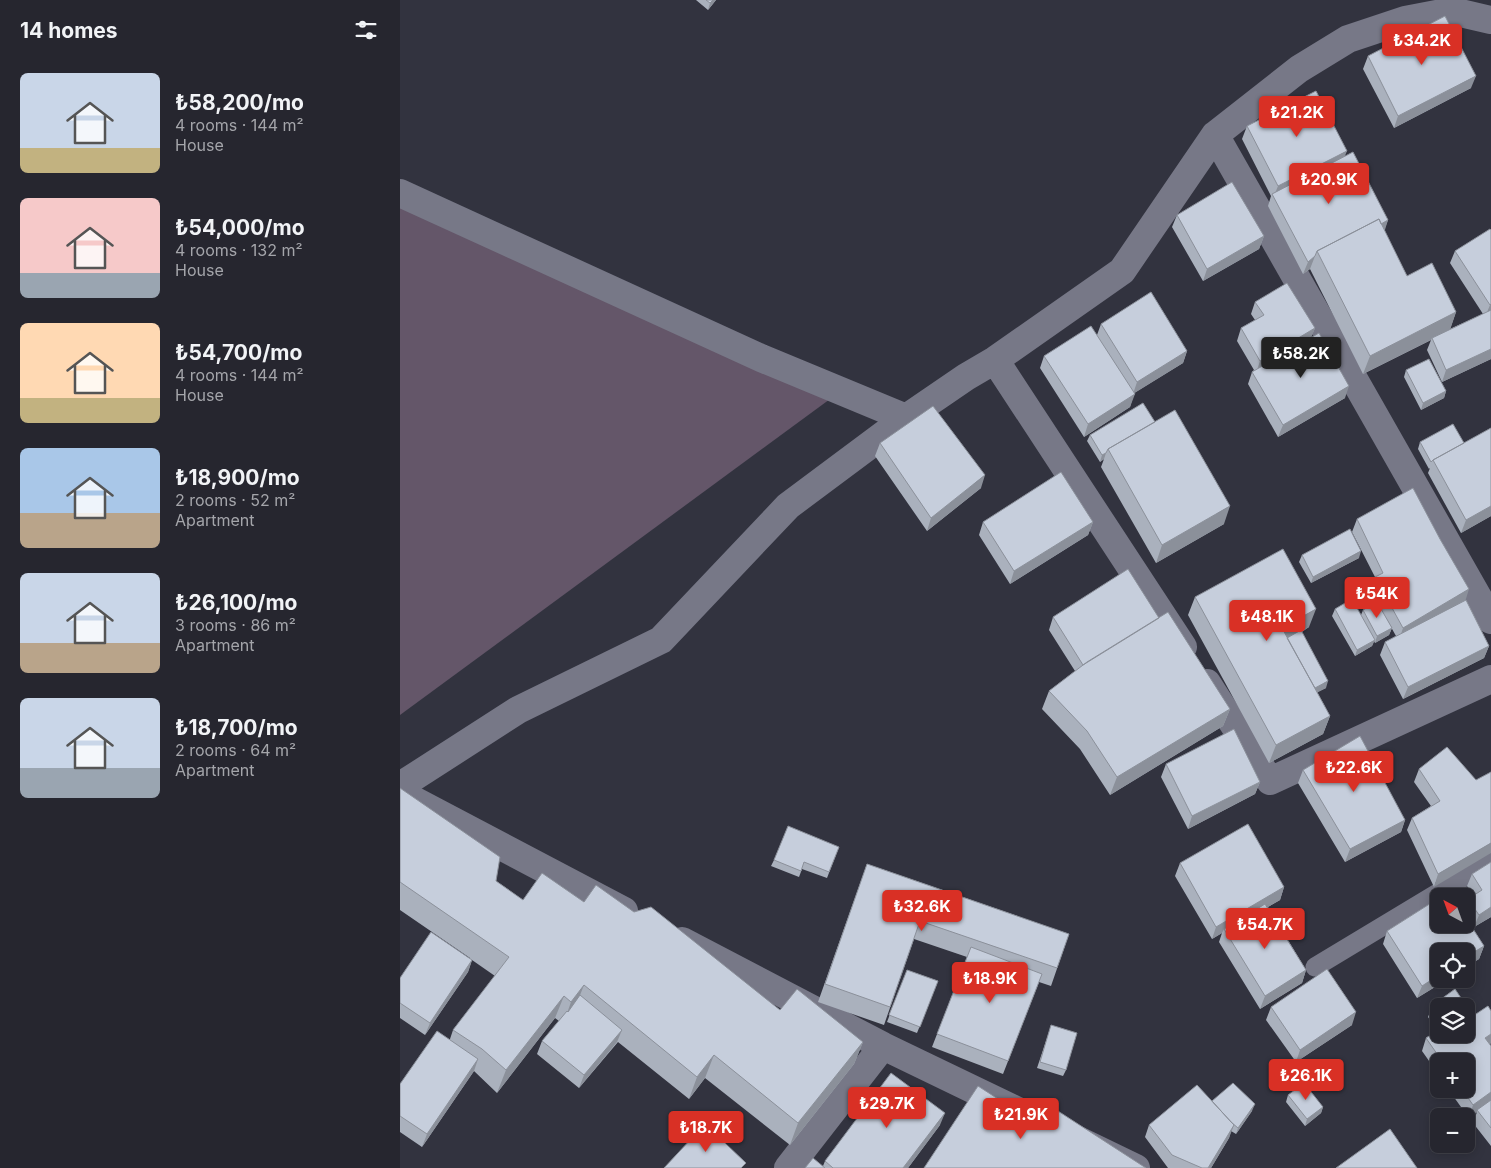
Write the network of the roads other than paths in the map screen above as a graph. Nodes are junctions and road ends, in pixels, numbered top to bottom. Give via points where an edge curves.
1 (1491, 20) edge
2 (1215, 136) junction
3 (400, 193) edge
4 (994, 360) junction
5 (906, 418) junction
6 (1491, 620) edge
7 (1491, 679) edge
8 (400, 786) edge
9 (400, 793) edge
10 (1491, 862) edge
11 (1315, 967) dead end
12 (883, 1046) junction
13 (788, 1168) edge
14 (1136, 1168) edge

1 - 2 street via 1452,11 1405,20 1348,39 1299,69
2 - 4 street via 1122,271
2 - 6 street
3 - 5 street via 761,358
4 - 5 street
4 - 7 street via 1270,781
5 - 8 street via 788,506 662,640 518,710
9 - 12 street
10 - 11 lane
12 - 13 street
12 - 14 street

